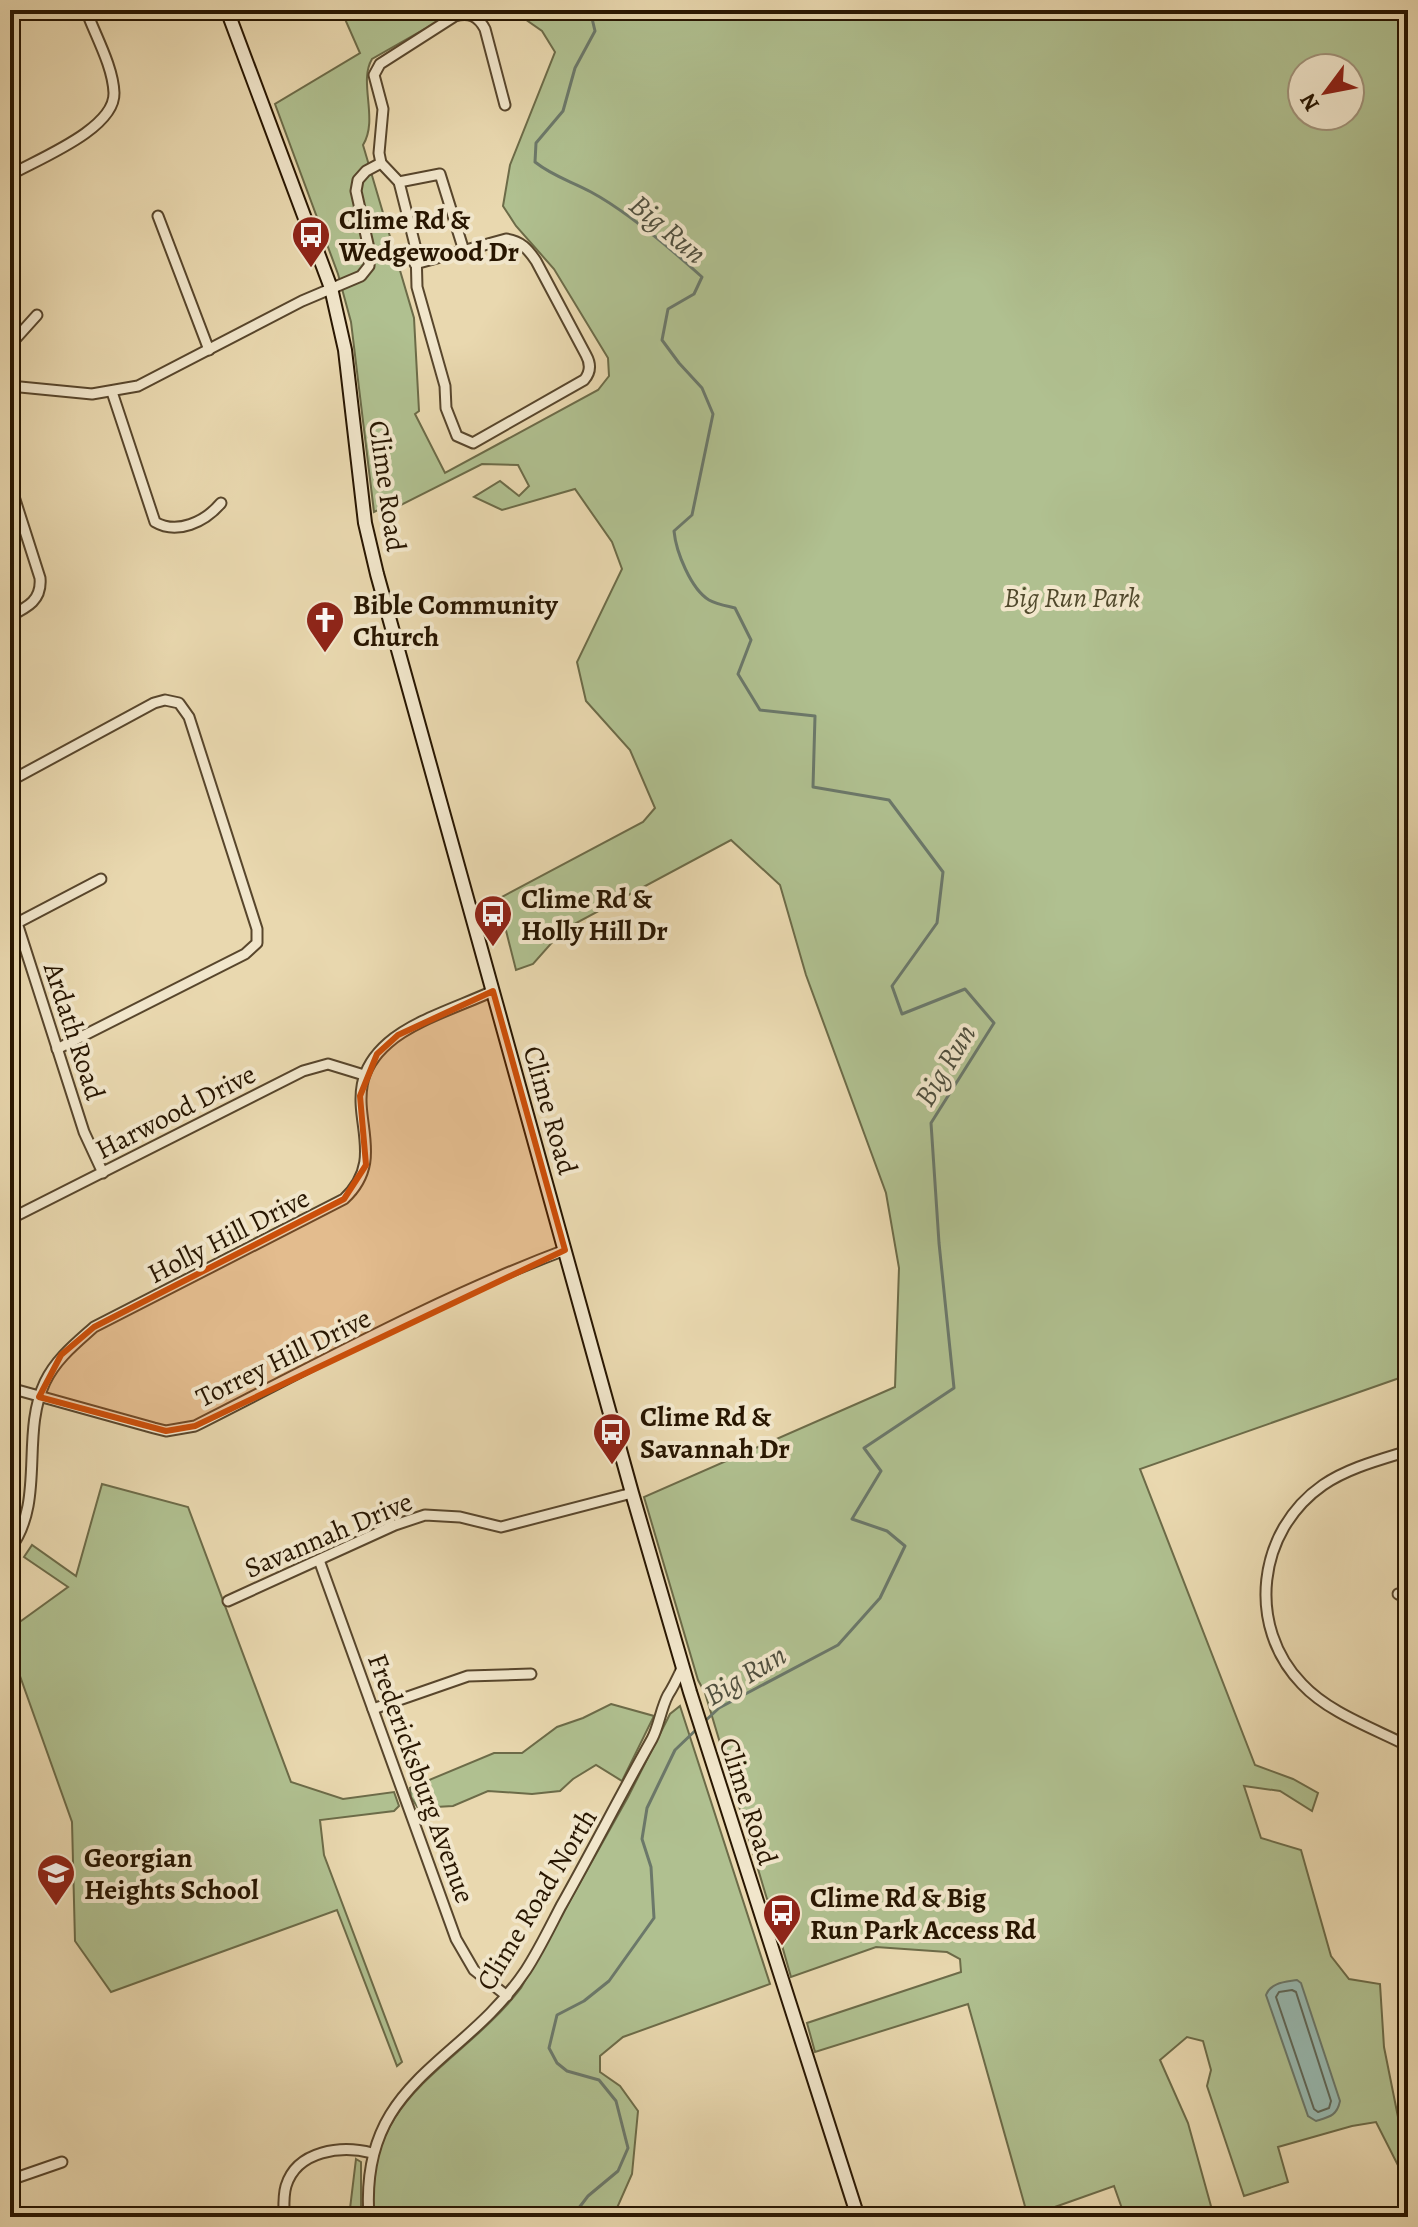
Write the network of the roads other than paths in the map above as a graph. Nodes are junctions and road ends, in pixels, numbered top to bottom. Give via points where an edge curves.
1 (86, 10) edge
2 (227, 10) edge
3 (505, 105) dead end
4 (381, 163) junction
5 (10, 175) edge
6 (399, 182) junction
7 (158, 216) dead end
8 (464, 251) junction
9 (415, 264) junction
10 (331, 288) junction
11 (37, 315) dead end
12 (10, 345) edge
13 (209, 350) junction
14 (10, 386) edge
15 (112, 392) junction
16 (10, 484) edge
17 (221, 503) dead end
18 (10, 616) edge
19 (10, 781) edge
20 (101, 879) dead end
21 (10, 901) edge
22 (17, 923) junction
23 (493, 991) junction
24 (57, 1049) junction
25 (364, 1075) junction
26 (103, 1173) junction
27 (10, 1219) edge
28 (565, 1250) junction
29 (10, 1388) edge
30 (39, 1397) junction
31 (1408, 1451) edge
32 (632, 1493) junction
33 (10, 1549) edge
34 (319, 1560) junction
35 (228, 1601) dead end
36 (683, 1666) junction
37 (531, 1674) dead end
38 (373, 1709) junction
39 (1408, 1746) edge
40 (507, 1996) junction
41 (372, 2153) junction
42 (62, 2162) dead end
43 (10, 2180) edge
44 (284, 2217) edge
45 (369, 2217) edge
46 (858, 2217) edge

1 - 5 street via 111,76 111,108 91,130
2 - 10 main road, Clime Road
3 - 4 street via 485,29 466,14 455,16 380,64 374,75 383,109
4 - 6 street
4 - 10 street via 366,171 356,191 369,266 361,276
6 - 8 street via 440,174
6 - 9 street
7 - 13 street
8 - 9 street
8 - 9 street via 506,239 528,249 590,361 584,380 473,443 457,436 449,418
10 - 13 street
10 - 23 main road, Clime Road via 345,350 365,523
11 - 12 street
13 - 15 street via 138,386
14 - 15 street via 69,394
15 - 17 street via 155,522 176,528 212,514
16 - 18 street via 41,589 29,606
19 - 24 street via 154,703 173,700 189,717 257,929 257,943 245,954
20 - 22 street
21 - 22 street, Ardath Road
22 - 24 street, Ardath Road
23 - 25 street via 398,1035
23 - 28 main road, Clime Road
24 - 26 street, Ardath Road
25 - 26 street, Harwood Drive via 328,1064 311,1068
25 - 30 street, Holly Hill Drive via 360,1096 366,1165 354,1190 333,1206 94,1327 61,1355
26 - 27 street, Harwood Drive
28 - 30 street, Torrey Hill Drive via 463,1293 195,1426 166,1431
28 - 32 main road, Clime Road
29 - 30 street, Torrey Hill Drive
30 - 33 street, Holly Hill Drive via 29,1504 23,1532
31 - 39 street via 1339,1475 1306,1498 1277,1537 1266,1575 1274,1639 1303,1685 1335,1709
32 - 34 street, Savannah Drive via 501,1527 425,1515
32 - 36 main road, Clime Road
34 - 35 street, Savannah Drive
34 - 38 street, Fredericksburg Avenue
36 - 40 street, Clime Road North via 652,1739 527,1969
36 - 46 main road, Clime Road
37 - 38 street via 468,1676
38 - 40 street, Fredericksburg Avenue via 456,1939 474,1970
40 - 41 street, Clime Road North via 419,2077 396,2104
41 - 44 street via 340,2148 306,2160 285,2188
41 - 45 street, Clime Road North
42 - 43 street

